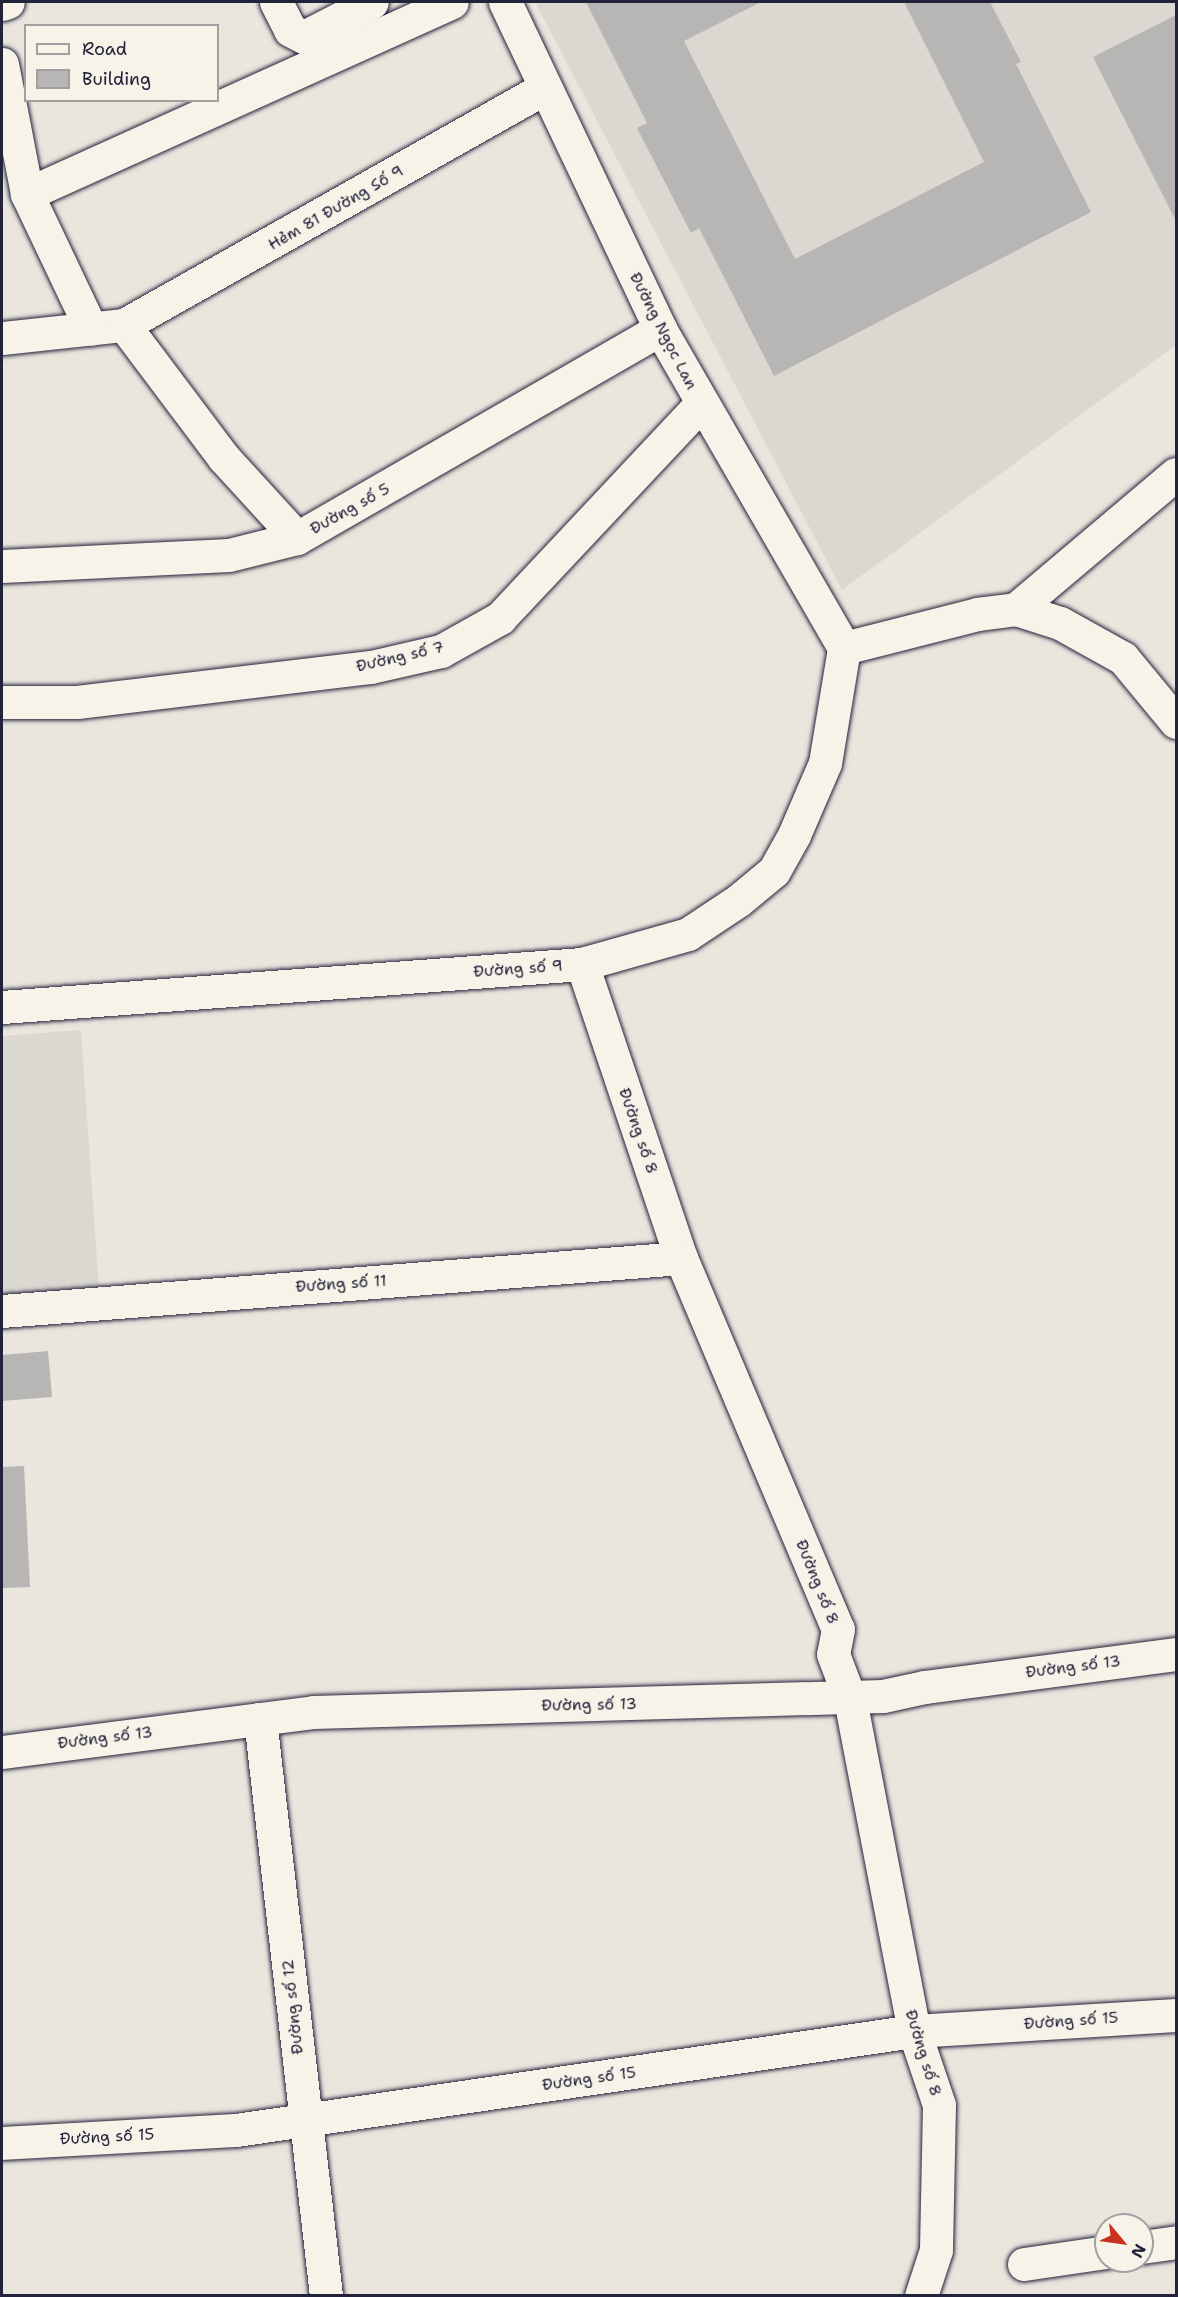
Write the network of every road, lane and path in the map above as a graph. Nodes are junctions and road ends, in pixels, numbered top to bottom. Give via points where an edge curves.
1 (8, 2) edge
2 (276, 2) edge
3 (372, 2) edge
4 (452, 2) edge
5 (505, 2) edge
6 (2, 4) edge
7 (2, 64) edge
8 (545, 88) junction
9 (27, 194) junction
10 (124, 325) junction
11 (91, 329) junction
12 (660, 329) junction
13 (2, 338) edge
14 (701, 404) junction
15 (1176, 474) edge
16 (297, 538) junction
17 (2, 566) edge
18 (1016, 609) junction
19 (844, 648) junction
20 (2, 702) edge
21 (1176, 722) edge
22 (582, 964) junction
23 (2, 1007) edge
24 (681, 1258) junction
25 (2, 1311) edge
26 (1176, 1654) edge
27 (850, 1699) junction
28 (260, 1719) junction
29 (2, 1752) edge
30 (1176, 2015) edge
31 (914, 2031) junction
32 (306, 2121) junction
33 (2, 2143) edge
34 (1176, 2242) edge
35 (1154, 2245) edge
36 (1094, 2254) edge
37 (1024, 2264) dead end
38 (326, 2295) edge
39 (921, 2295) edge

1 - 6 street
2 - 3 street via 290,30 304,37
4 - 9 street
5 - 8 street, Đường Ngọc Lan
7 - 9 street
8 - 10 street, Hẻm 81 Đường Số 9
8 - 12 street, Đường Ngọc Lan
9 - 11 street
10 - 11 street
10 - 16 street via 224,458
11 - 13 street
12 - 14 street, Đường Ngọc Lan
12 - 16 street, Đường số 5
14 - 19 street, Đường Ngọc Lan
14 - 20 street, Đường số 7 via 500,618 441,651 371,667 77,702
15 - 18 street
16 - 17 street, Đường số 5 via 229,555
18 - 19 street via 977,614
18 - 21 street via 1060,623 1123,658
19 - 22 street, Đường số 9 via 825,763 774,871 740,900 688,934
22 - 23 street, Đường số 9
22 - 24 street, Đường số 8
24 - 25 street, Đường số 11
24 - 27 street, Đường số 8 via 838,1629 833,1654
26 - 27 street, Đường số 13
27 - 28 street, Đường số 13 via 313,1713
27 - 31 street, Đường số 8
28 - 29 street, Đường số 13
28 - 32 street, Đường số 12
30 - 31 street, Đường số 15
31 - 32 street, Đường số 15
31 - 39 street, Đường số 8 via 939,2105 936,2250
32 - 33 street, Đường số 15 via 236,2130
32 - 38 street, Đường số 12
34 - 35 street
36 - 37 street

